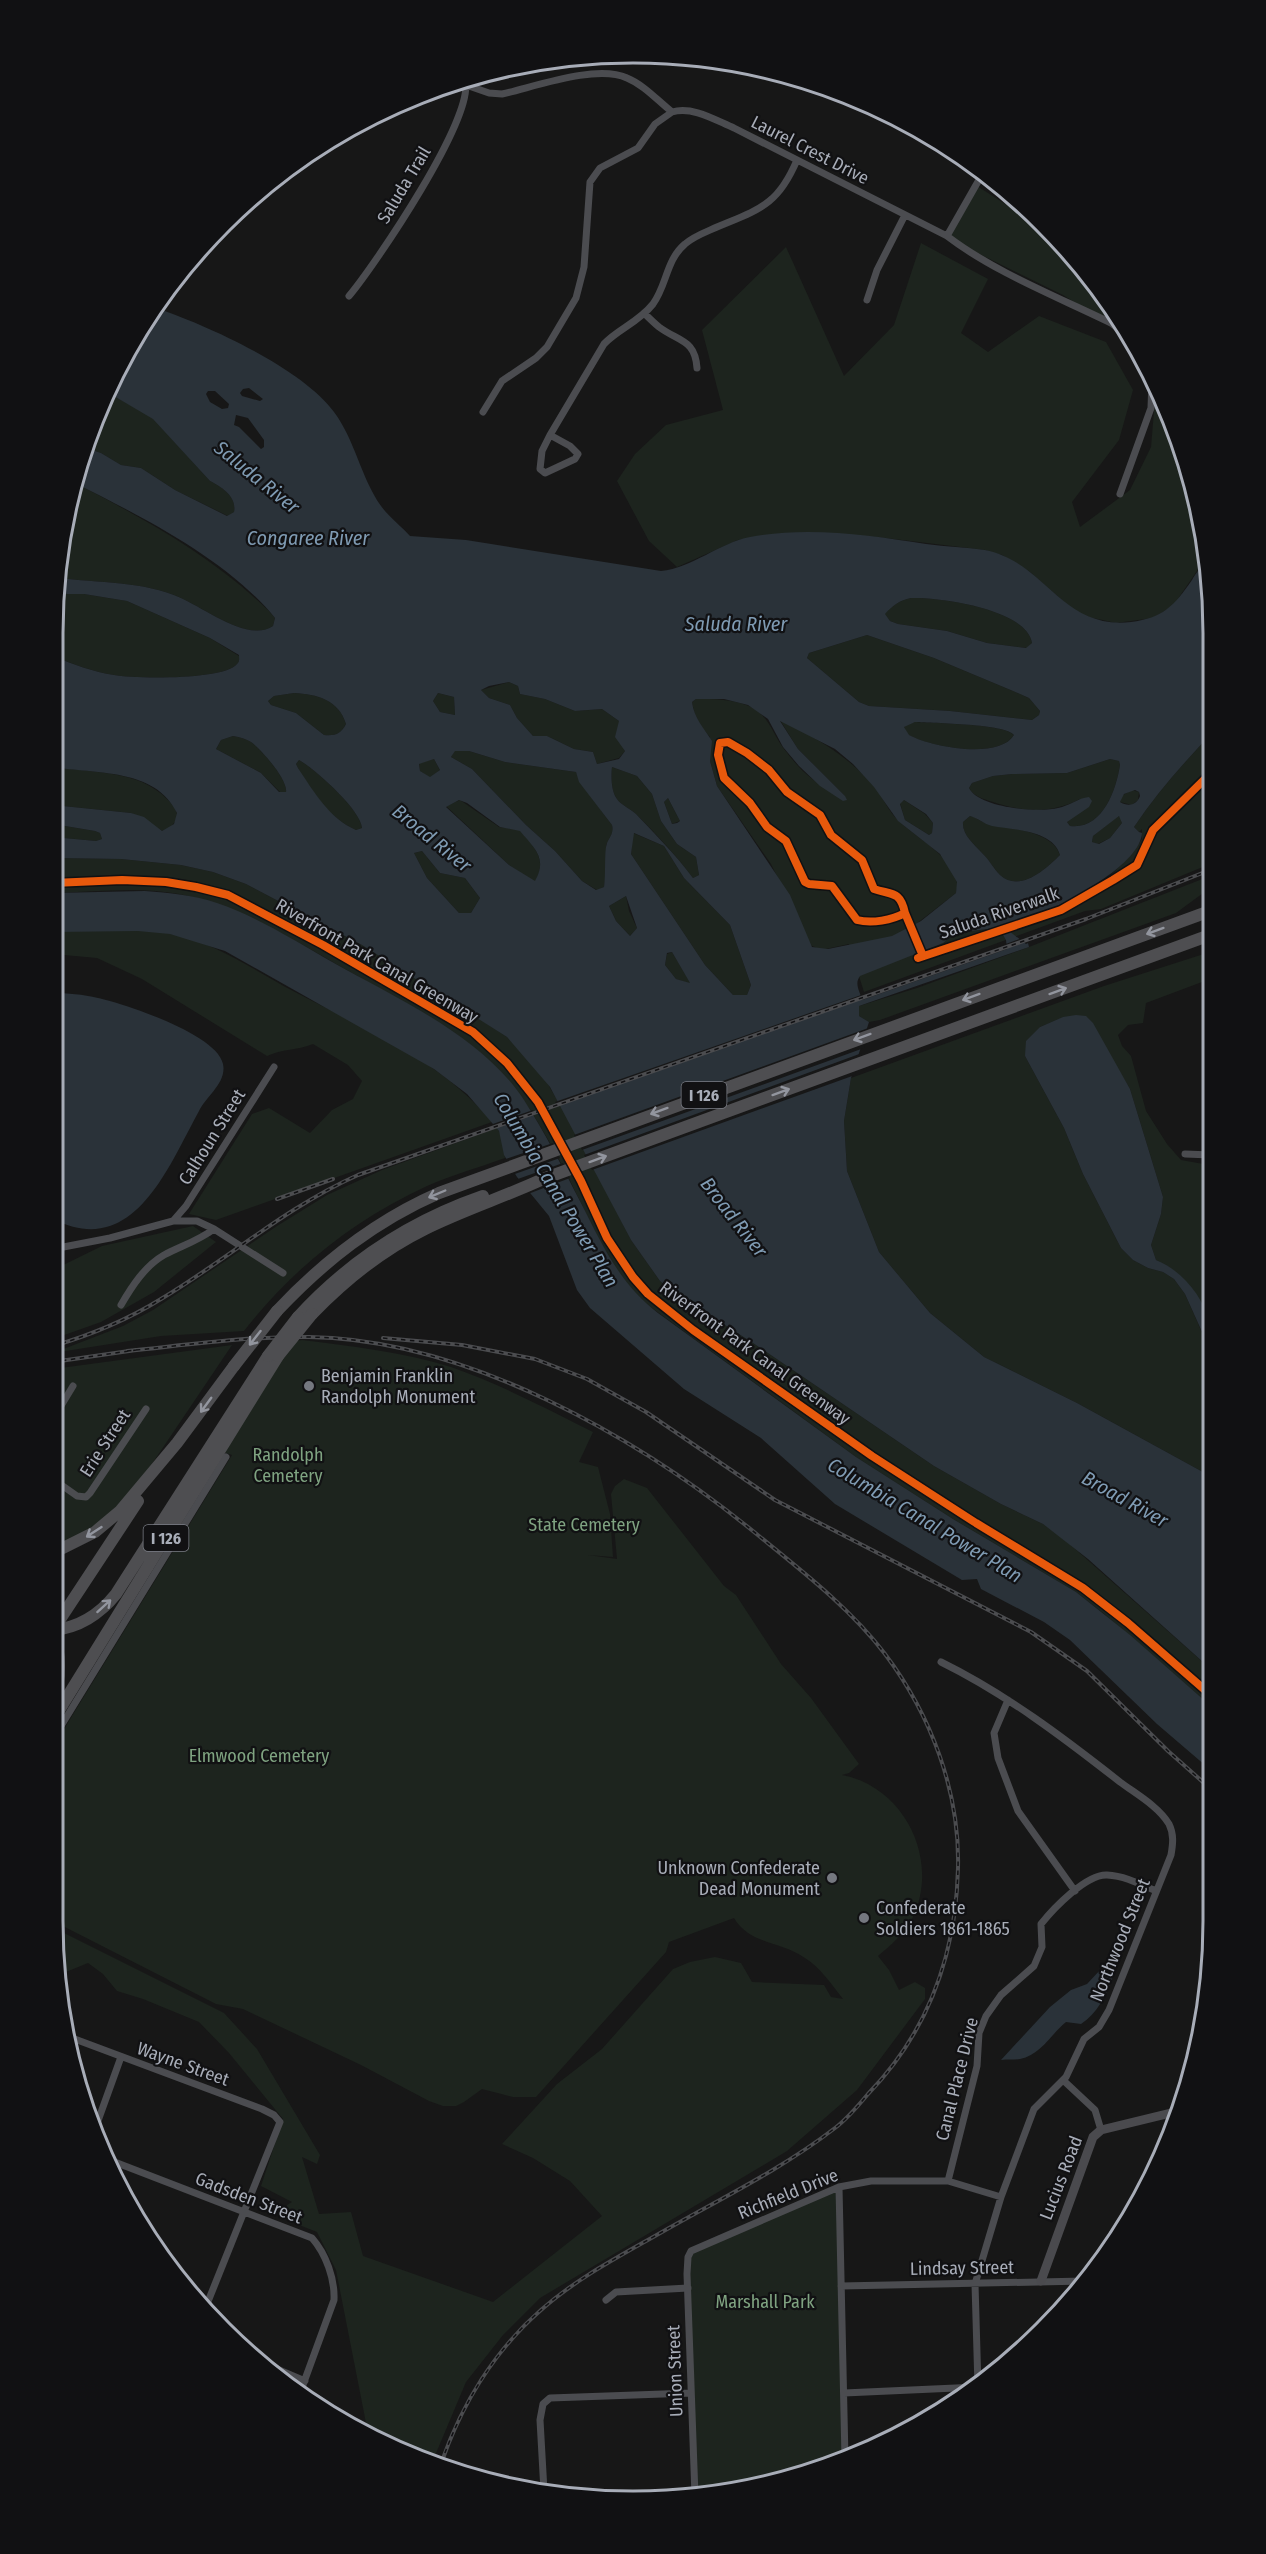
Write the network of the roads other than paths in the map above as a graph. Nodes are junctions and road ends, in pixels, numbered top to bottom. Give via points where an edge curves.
1 (472, 86) edge
2 (464, 89) edge
3 (672, 112) junction
4 (797, 160) junction
5 (979, 180) edge
6 (905, 215) junction
7 (947, 236) junction
8 (350, 296) dead end
9 (867, 300) dead end
10 (644, 313) junction
11 (1113, 325) edge
12 (696, 368) dead end
13 (1151, 397) edge
14 (483, 412) dead end
15 (550, 435) junction
16 (1120, 494) dead end
17 (1203, 914) edge
18 (1203, 938) edge
19 (274, 1067) dead end
20 (1185, 1154) dead end
21 (1203, 1155) edge
22 (508, 1191) junction
23 (173, 1221) junction
24 (214, 1229) junction
25 (63, 1247) edge
26 (283, 1273) dead end
27 (121, 1305) dead end
28 (273, 1356) junction
29 (73, 1386) dead end
30 (63, 1402) edge
31 (146, 1409) dead end
32 (177, 1443) junction
33 (226, 1457) dead end
34 (63, 1486) edge
35 (63, 1548) edge
36 (63, 1612) edge
37 (63, 1629) edge
38 (941, 1662) dead end
39 (1008, 1701) junction
40 (63, 1702) edge
41 (63, 1721) edge
42 (1075, 1891) junction
43 (1156, 1891) junction
44 (76, 2039) edge
45 (121, 2057) junction
46 (1063, 2080) junction
47 (1170, 2113) edge
48 (99, 2119) edge
49 (1101, 2130) junction
50 (117, 2163) edge
51 (948, 2181) junction
52 (839, 2187) junction
53 (1001, 2197) junction
54 (244, 2212) junction
55 (695, 2248) joint
56 (1041, 2281) junction
57 (1075, 2281) edge
58 (975, 2284) junction
59 (841, 2286) junction
60 (688, 2289) junction
61 (606, 2300) dead end
62 (208, 2301) edge
63 (284, 2371) edge
64 (978, 2375) edge
65 (305, 2380) junction
66 (303, 2385) edge
67 (960, 2388) edge
68 (691, 2393) junction
69 (844, 2393) junction
70 (845, 2450) edge
71 (544, 2483) edge
72 (695, 2487) edge

1 - 3 street via 502,94 585,75 619,75 647,89
2 - 8 street, Saluda Trail via 456,121 432,169
3 - 4 street, Laurel Crest Drive via 686,110 705,115
3 - 14 street via 655,124 638,148 595,172 590,182 585,267 576,298 547,347 502,381
4 - 6 street, Laurel Crest Drive
4 - 10 street via 785,185 770,203 680,248 658,296
5 - 7 street
6 - 7 street, Laurel Crest Drive
6 - 9 street via 877,270
7 - 11 street, Laurel Crest Drive via 996,267
10 - 12 street via 691,347
10 - 15 street via 600,349
13 - 16 street via 1151,408
15 - 15 street via 541,457 540,469 545,472 578,454
17 -> 32 highway, I 126, bridge via 427,1198 379,1223 321,1267 277,1311
22 -> 18 highway, I 126
19 - 23 street, Calhoun Street
20 - 21 street
22 - 28 highway, I 126, bridge via 397,1244 351,1277
22 - 28 highway, bridge via 437,1214 397,1234 354,1263 298,1317
23 - 24 street via 197,1221
23 - 25 street
24 - 26 street
24 - 27 street via 152,1264
37 -> 28 highway via 103,1609 116,1594
28 - 40 highway, I 126
29 - 30 street
31 - 34 street, Erie Street via 86,1497
32 -> 35 highway via 114,1517 95,1532
32 - 36 highway, I 126
33 - 41 street
38 - 39 street, Northwood Street
39 - 42 street via 994,1733 998,1758 1018,1811
39 - 43 street, Northwood Street via 1077,1748 1165,1818 1173,1845
42 - 43 street, Canal Place Drive via 1105,1875 1131,1880
42 - 51 street, Canal Place Drive via 1041,1924 1042,1947 1034,1966 1001,1995 986,2016 979,2033 977,2066
43 - 46 street, Northwood Street via 1109,2010 1100,2027 1084,2039
44 - 45 street, Wayne Street
45 - 48 street
45 - 54 street, Wayne Street via 262,2109 280,2122
46 - 49 street via 1095,2110
46 - 53 street, Northwood Street via 1034,2109
47 - 49 street, Lucius Road
49 - 56 street, Lucius Road via 1093,2137
50 - 54 street, Gadsden Street
51 - 52 street, Richfield Drive via 871,2181
51 - 53 street, Richfield Drive
52 - 55 street, Richfield Drive
52 - 59 street
53 - 58 street, Northwood Street
54 - 62 street
54 - 65 street, Gadsden Street via 312,2238 329,2269 335,2287 334,2300
55 - 60 street, Union Street via 688,2257
56 - 57 street, Lindsay Street
56 - 58 street, Lindsay Street
58 - 59 street, Lindsay Street
58 - 64 street, Northwood Street
59 - 69 street
60 - 61 street via 616,2292
60 - 68 street, Union Street
63 - 65 street
65 - 66 street
67 - 69 street
68 - 71 street via 550,2398 543,2404 540,2420
68 - 72 street, Union Street
69 - 70 street

